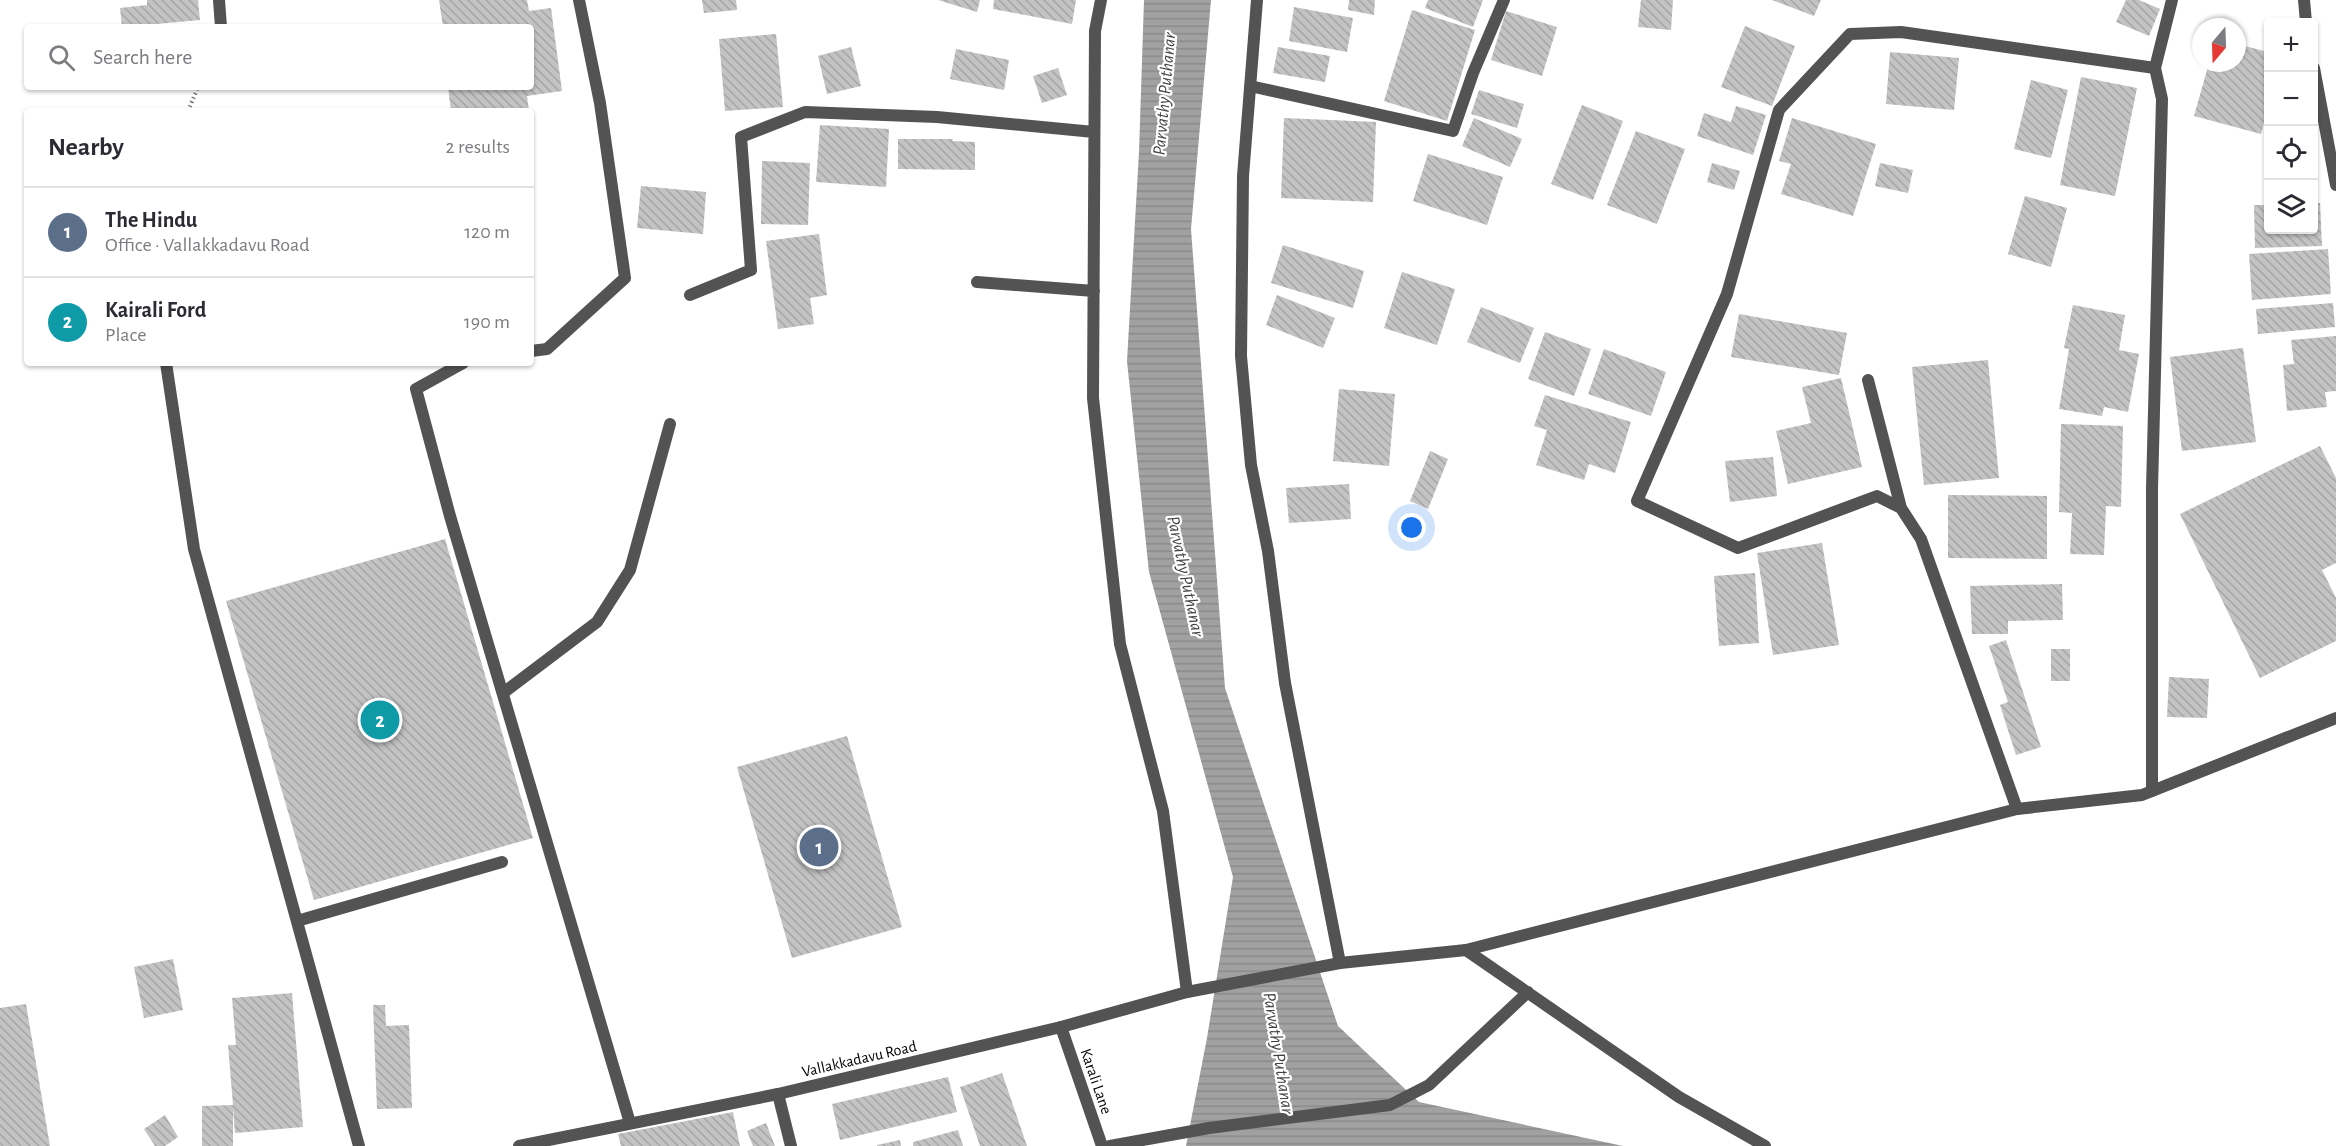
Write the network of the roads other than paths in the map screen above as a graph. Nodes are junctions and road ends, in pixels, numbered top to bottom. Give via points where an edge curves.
1 (219, 0) edge
2 (579, 0) edge
3 (1101, 0) edge
4 (1257, 0) edge
5 (1504, 0) edge
6 (2172, 0) edge
7 (2304, 0) edge
8 (2306, 18) edge
9 (221, 24) edge
10 (2156, 68) junction
11 (2314, 72) edge
12 (1250, 86) junction
13 (1094, 132) junction
14 (2336, 184) edge
15 (976, 282) dead end
16 (1094, 291) junction
17 (690, 295) dead end
18 (534, 351) edge
19 (166, 366) edge
20 (458, 366) edge
21 (1868, 380) dead end
22 (670, 424) dead end
23 (1902, 508) junction
24 (503, 693) junction
25 (2336, 718) edge
26 (2152, 791) junction
27 (2017, 810) junction
28 (502, 862) dead end
29 (297, 921) junction
30 (1466, 950) junction
31 (1334, 963) junction
32 (1187, 992) junction
33 (1528, 992) junction
34 (1061, 1027) junction
35 (778, 1094) junction
36 (630, 1123) junction
37 (359, 1146) edge
38 (519, 1146) edge
39 (791, 1146) edge
40 (1102, 1146) edge
41 (1110, 1146) edge
42 (1765, 1146) edge

1 - 9 street
2 - 18 street via 600,103 625,278 547,349
3 - 13 street via 1095,32
4 - 12 street
5 - 12 street via 1453,131
6 - 10 street
7 - 8 street
10 - 23 street via 1901,32 1850,34 1779,110 1727,294 1637,501 1738,548 1877,496
10 - 26 street via 2162,99 2152,489
11 - 14 street
12 - 31 street via 1243,176 1241,356 1251,465
13 - 16 street
13 - 17 street via 937,117 805,112 741,137 751,270
15 - 16 street
16 - 32 street via 1093,398 1120,644 1163,811
19 - 29 street via 194,549
20 - 24 street via 416,389
21 - 23 street
22 - 24 street via 630,570 597,622
23 - 27 street via 1921,539
24 - 36 street
25 - 26 street, Vallakkadavu Road
26 - 27 street, Vallakkadavu Road
27 - 30 street, Vallakkadavu Road
28 - 29 street
29 - 37 street
30 - 31 street, Vallakkadavu Road
30 - 33 street
31 - 32 street, Vallakkadavu Road
32 - 34 street, Vallakkadavu Road
33 - 41 street via 1429,1085 1390,1105 1158,1135
33 - 42 street via 1679,1097
34 - 35 street, Vallakkadavu Road
34 - 40 street, Karali Lane
35 - 36 street, Vallakkadavu Road
35 - 39 street
36 - 38 street, Vallakkadavu Road

